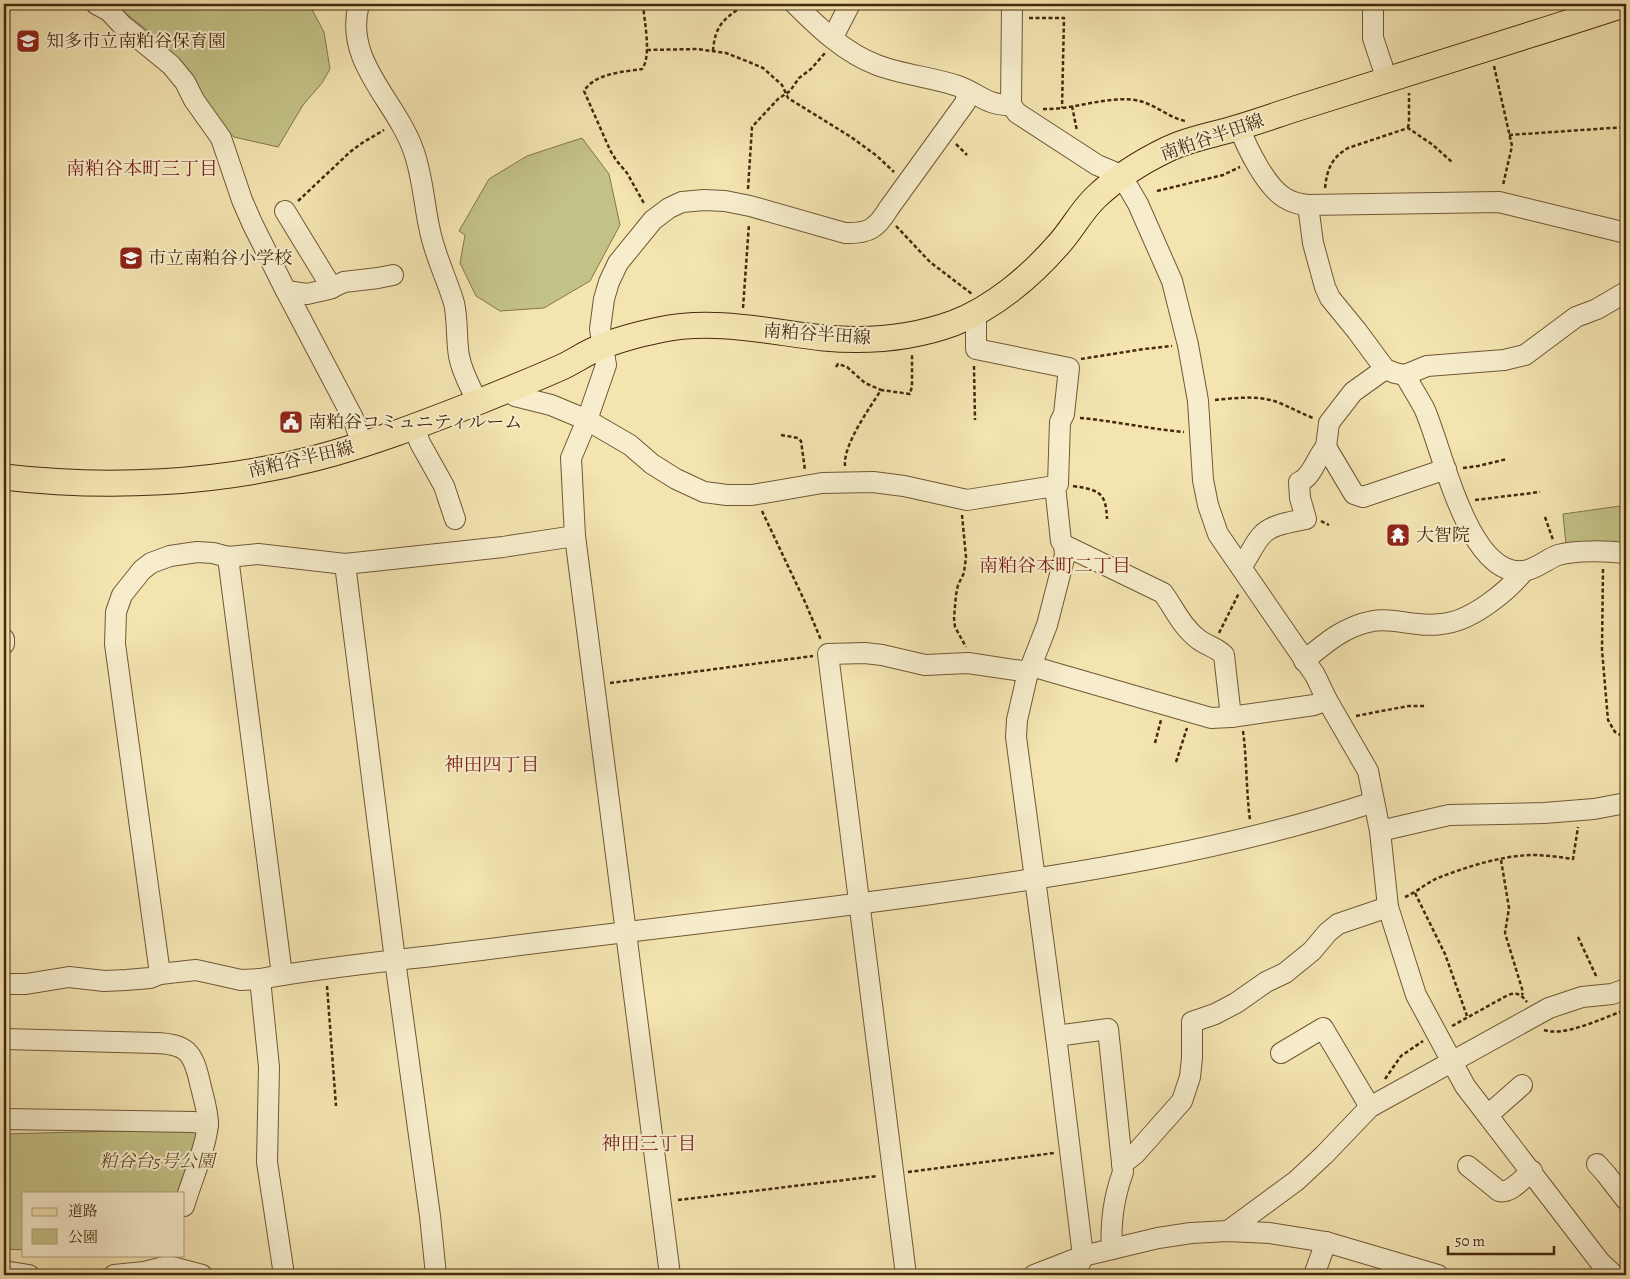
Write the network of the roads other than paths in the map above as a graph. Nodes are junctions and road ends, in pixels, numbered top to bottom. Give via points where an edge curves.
1 (96, 4) edge
2 (359, 4) edge
3 (795, 4) edge
4 (850, 4) edge
5 (1373, 4) edge
6 (1626, 4) edge
7 (1012, 10) edge
8 (835, 39) junction
9 (1396, 77) junction
10 (968, 91) junction
11 (1012, 106) junction
12 (1240, 127) junction
13 (1121, 175) junction
14 (1315, 205) junction
15 (285, 211) road end
16 (1626, 233) edge
17 (393, 275) dead end
18 (332, 288) junction
19 (286, 291) junction
20 (1626, 292) edge
21 (980, 310) junction
22 (602, 346) junction
23 (1385, 369) junction
24 (1405, 375) junction
25 (509, 388) junction
26 (477, 402) junction
27 (587, 420) junction
28 (414, 427) junction
29 (362, 445) junction
30 (1326, 447) junction
31 (1446, 470) junction
32 (4, 477) edge
33 (1057, 485) junction
34 (455, 519) dead end
35 (575, 536) junction
36 (1064, 546) junction
37 (1626, 553) edge
38 (228, 557) junction
39 (345, 564) junction
40 (1244, 571) junction
41 (1524, 571) junction
42 (1304, 661) junction
43 (1029, 669) junction
44 (1327, 700) junction
45 (1235, 716) junction
46 (1374, 802) junction
47 (1626, 803) edge
48 (1380, 830) junction
49 (1035, 879) junction
50 (1388, 903) junction
51 (859, 904) junction
52 (627, 931) junction
53 (395, 960) junction
54 (160, 974) junction
55 (282, 974) junction
56 (260, 978) junction
57 (4, 984) edge
58 (1626, 989) edge
59 (1056, 1036) junction
60 (4, 1039) edge
61 (1281, 1053) dead end
62 (1451, 1061) junction
63 (1522, 1085) dead end
64 (1370, 1107) junction
65 (1488, 1115) junction
66 (4, 1119) edge
67 (208, 1125) junction
68 (1122, 1164) junction
69 (1597, 1164) dead end
70 (1468, 1166) dead end
71 (1532, 1171) junction
72 (1626, 1200) edge
73 (185, 1203) edge
74 (1228, 1231) junction
75 (1326, 1242) junction
76 (1112, 1249) junction
77 (1083, 1256) junction
78 (168, 1261) edge
79 (4, 1271) edge
80 (30, 1275) edge
81 (114, 1275) edge
82 (202, 1275) edge
83 (284, 1275) edge
84 (436, 1275) edge
85 (670, 1275) edge
86 (906, 1275) edge
87 (1034, 1275) edge
88 (1075, 1275) edge
89 (1314, 1275) edge
90 (1438, 1275) edge
91 (1614, 1275) edge

1 - 19 street via 110,11 171,65 185,82 221,138 242,200
2 - 26 street via 356,18 358,48 415,153 430,231 454,305 463,372
3 - 8 street
4 - 8 street
5 - 9 street via 1373,38
6 - 9 main road, 南粕谷半田線
7 - 11 street
8 - 10 street via 846,50 878,66
9 - 12 main road, 南粕谷半田線
10 - 11 street via 995,104
10 - 22 street via 965,103 886,214 868,231 845,234 725,201 682,202 669,208 654,220 618,263 604,299 600,329
11 - 13 street via 1017,113 1097,165
12 - 13 main road, 南粕谷半田線 via 1172,146
12 - 14 street via 1254,159 1283,197 1295,203
13 - 21 main road, 南粕谷半田線 via 1091,201 1057,247 1018,284
13 - 40 street via 1138,204 1172,281 1198,401 1203,480 1208,506 1218,534
14 - 16 street via 1499,202
14 - 23 street via 1313,243 1325,287
15 - 18 street
17 - 18 street via 344,282
18 - 19 street via 307,294
19 - 29 street via 353,418
20 - 24 street via 1576,317 1525,355 1504,360 1426,366
21 - 22 main road, 南粕谷半田線 via 935,329 859,340 742,327 690,325
21 - 33 street via 976,349 1069,368 1060,422
22 - 25 main road, 南粕谷半田線
22 - 27 street via 606,365
23 - 24 street
23 - 30 street via 1353,392 1329,423
24 - 31 street via 1424,408
25 - 26 main road, 南粕谷半田線
25 - 27 street via 515,396 551,405
26 - 28 main road, 南粕谷半田線
27 - 33 street via 630,446 652,464 704,492 752,495 822,483 872,482 966,500
27 - 35 street via 571,458
28 - 29 main road, 南粕谷半田線
28 - 34 street via 444,486
29 - 32 main road, 南粕谷半田線 via 293,464 171,481 85,483
30 - 31 street via 1354,494 1363,497
30 - 40 street via 1311,471 1299,482 1306,519 1289,522 1261,535
31 - 41 street via 1456,501 1477,541 1498,565
33 - 36 street
35 - 39 street
35 - 52 street
36 - 43 street via 1065,555 1048,625
36 - 45 street via 1163,593 1190,632 1224,655
37 - 41 street via 1601,551 1558,555
38 - 39 street via 258,554
38 - 54 street via 197,552 151,563 128,586 116,612 115,644 120,689
38 - 55 street
39 - 53 street
40 - 42 street
41 - 42 street via 1503,592 1459,620 1443,624 1372,621 1344,630
42 - 44 street
43 - 45 street via 1211,718
43 - 49 street via 1016,720 1016,737
43 - 51 street via 968,664 925,665 882,655 828,654
44 - 45 street via 1314,705
44 - 46 street via 1368,771
46 - 48 street
46 - 49 street via 1252,837
47 - 48 street via 1544,813 1449,815
48 - 50 street
49 - 51 street
49 - 59 street
50 - 62 street via 1416,995
50 - 68 street via 1338,924 1285,973 1236,1003 1192,1022 1190,1077 1182,1101 1135,1154
51 - 52 street
51 - 86 street
52 - 53 street
52 - 85 street
53 - 55 street
53 - 84 street
54 - 56 street via 196,970 241,980
54 - 57 street via 150,978 104,981 69,976 26,984
55 - 56 street
56 - 83 street via 269,1067 266,1162
58 - 62 street via 1582,997 1549,1008
59 - 68 street via 1108,1029
59 - 77 street
60 - 67 street via 163,1043 183,1047 196,1066
61 - 64 street via 1323,1028
62 - 64 street
62 - 65 street via 1465,1086
63 - 65 street
64 - 74 street via 1296,1181
65 - 71 street
66 - 67 street via 194,1122
67 - 73 street
68 - 76 street via 1110,1228
69 - 72 street
70 - 71 street via 1504,1192
71 - 91 street via 1600,1262
74 - 75 street
74 - 76 street via 1158,1238
75 - 89 street
75 - 90 street
76 - 77 street
77 - 87 street
77 - 88 street
78 - 81 street via 144,1272
78 - 82 street
79 - 80 street

